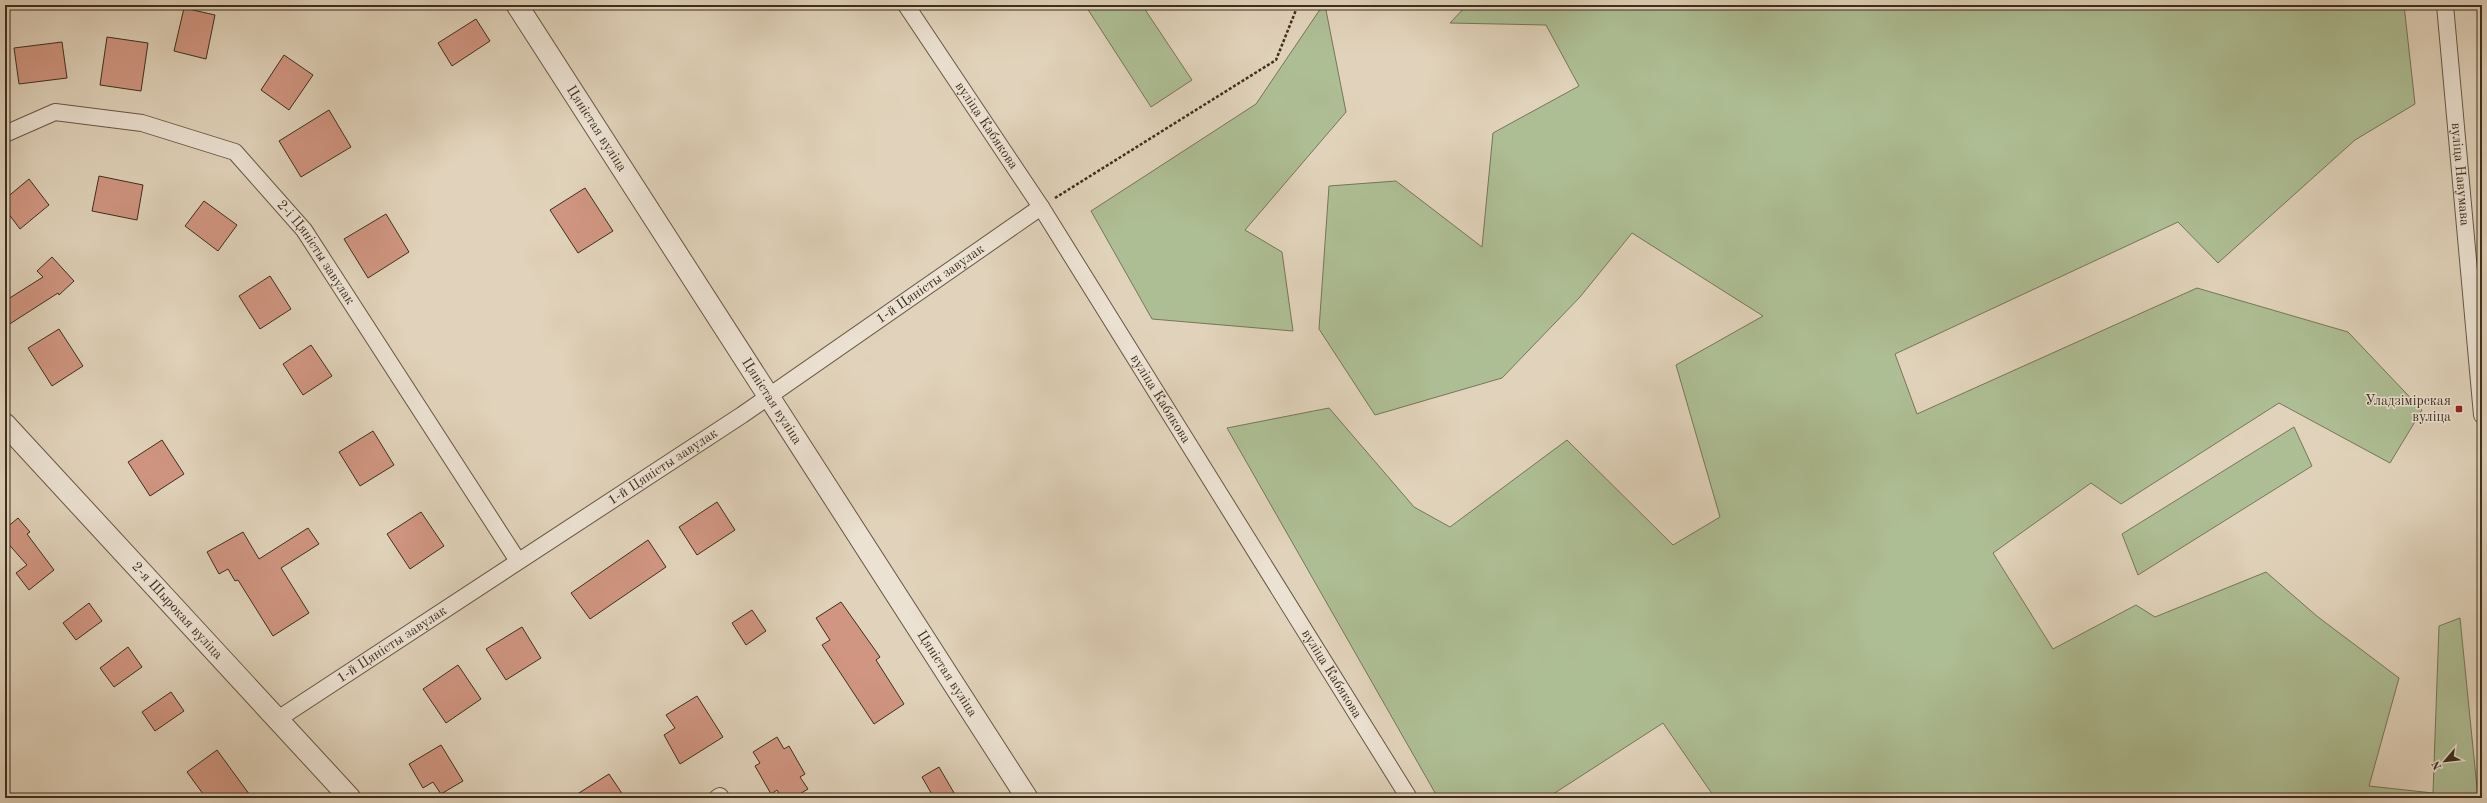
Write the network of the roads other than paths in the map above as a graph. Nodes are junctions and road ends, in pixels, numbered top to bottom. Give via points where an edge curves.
1 (517, 5) edge
2 (906, 5) edge
3 (2444, 5) edge
4 (5, 134) edge
5 (1041, 207) junction
6 (2475, 261) edge
7 (768, 398) junction
8 (2482, 415) edge
9 (5, 424) edge
10 (518, 562) junction
11 (278, 719) junction
12 (350, 798) edge
13 (1027, 798) edge
14 (1409, 798) edge

1 - 7 street, Цяністая вуліца
2 - 5 street, вуліца Кабякова
3 - 6 street, вуліца Навумава
4 - 10 street, 2-і Цяністы завулак via 55,112 142,123 235,152 304,230
5 - 7 street, 1-й Цяністы завулак
5 - 14 street, вуліца Кабякова
6 - 8 street, вуліца Навумава
7 - 10 street, 1-й Цяністы завулак
7 - 13 street, Цяністая вуліца
9 - 11 street, 2-я Шырокая вуліца
10 - 11 street, 1-й Цяністы завулак
11 - 12 street, 2-я Шырокая вуліца

